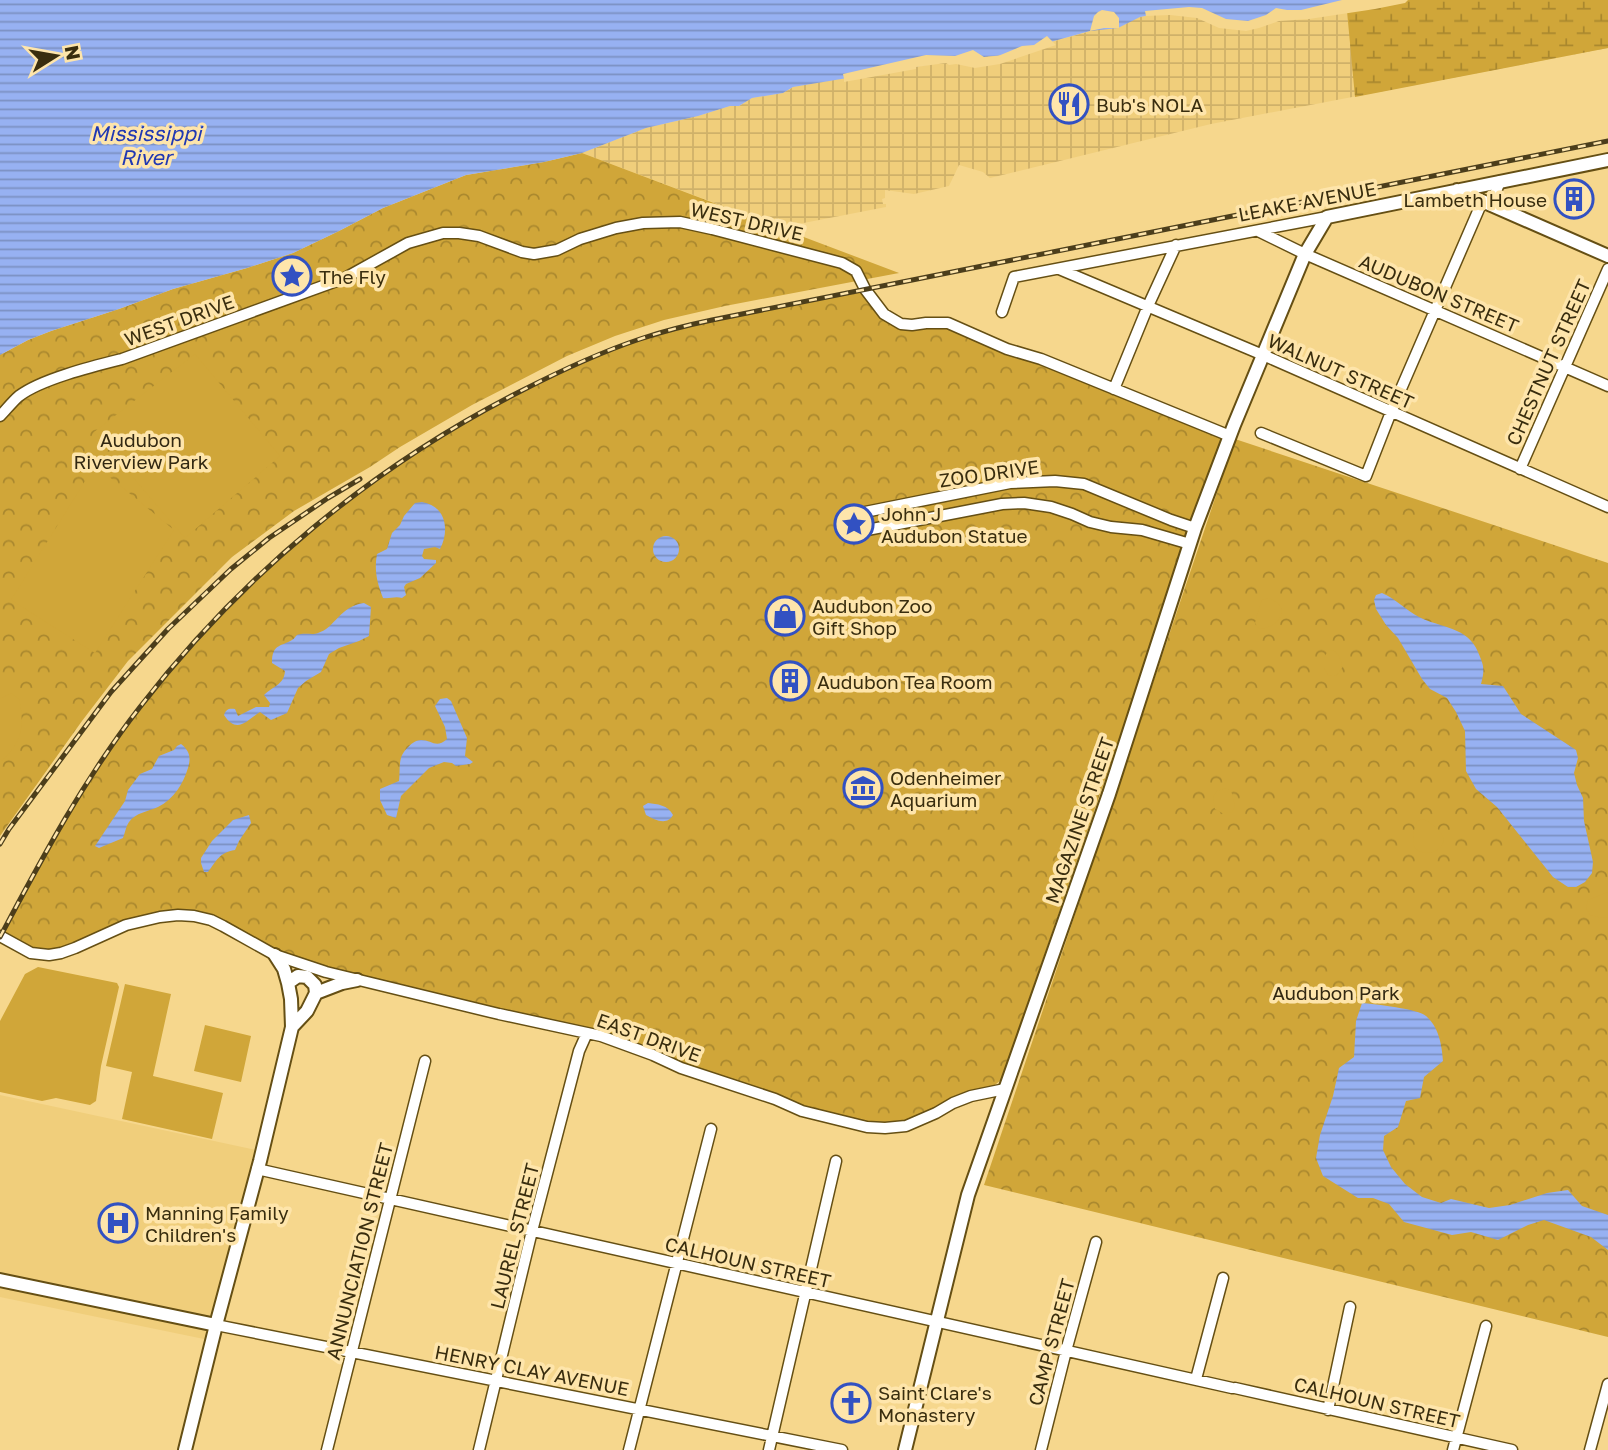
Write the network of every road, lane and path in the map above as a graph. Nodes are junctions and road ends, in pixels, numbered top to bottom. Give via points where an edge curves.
1 (1608, 160) edge
2 (1500, 181) junction
3 (1457, 190) junction
4 (1486, 204) junction
5 (1327, 216) junction
6 (1258, 231) junction
7 (1176, 245) junction
8 (1305, 254) junction
9 (1608, 256) edge
10 (1059, 269) junction
11 (1608, 269) edge
12 (1148, 306) junction
13 (1436, 310) junction
14 (1002, 312) dead end
15 (1263, 355) junction
16 (1565, 367) junction
17 (1608, 386) edge
18 (1114, 389) junction
19 (1391, 412) junction
20 (0, 416) edge
21 (1261, 433) dead end
22 (1230, 436) junction
23 (1520, 469) junction
24 (1608, 507) edge
25 (865, 512) dead end
26 (1195, 528) junction
27 (867, 530) dead end
28 (1190, 544) junction
29 (0, 937) edge
30 (275, 955) junction
31 (357, 980) junction
32 (288, 983) junction
33 (316, 993) junction
34 (292, 1027) junction
35 (587, 1033) junction
36 (425, 1061) dead end
37 (1005, 1089) junction
38 (711, 1129) dead end
39 (836, 1160) dead end
40 (257, 1169) junction
41 (389, 1199) junction
42 (532, 1231) junction
43 (1097, 1242) dead end
44 (676, 1264) junction
45 (1223, 1278) dead end
46 (0, 1280) edge
47 (806, 1293) junction
48 (1350, 1307) dead end
49 (937, 1322) junction
50 (216, 1325) junction
51 (1486, 1326) dead end
52 (1066, 1351) junction
53 (352, 1353) junction
54 (1196, 1379) junction
55 (496, 1381) junction
56 (1608, 1384) edge
57 (639, 1409) junction
58 (1328, 1410) junction
59 (773, 1436) junction
60 (1456, 1438) junction
61 (186, 1450) edge
62 (327, 1450) edge
63 (480, 1450) edge
64 (629, 1450) edge
65 (769, 1450) edge
66 (842, 1450) edge
67 (905, 1450) edge
68 (1041, 1450) edge
69 (1453, 1450) edge
70 (1512, 1450) edge
71 (1591, 1450) edge

1 - 2 street, LEAKE AVENUE
2 - 3 street, LEAKE AVENUE
2 - 4 street
3 - 4 street
3 - 5 street, LEAKE AVENUE
4 - 9 street
4 - 13 street
5 - 6 street, LEAKE AVENUE
5 - 8 street, MAGAZINE STREET
6 - 7 street, LEAKE AVENUE
6 - 8 street, AUDUBON STREET
7 - 10 street, LEAKE AVENUE
7 - 12 street
8 - 13 street, AUDUBON STREET
8 - 15 street, MAGAZINE STREET
10 - 12 street, WALNUT STREET
10 - 14 street, LEAKE AVENUE via 1014,277
11 - 16 street, CHESTNUT STREET
12 - 15 street, WALNUT STREET
12 - 18 street
13 - 16 street, AUDUBON STREET
13 - 19 street
15 - 19 street, WALNUT STREET
15 - 22 street, MAGAZINE STREET
16 - 17 street, AUDUBON STREET
16 - 23 street, CHESTNUT STREET
18 - 20 street, WEST DRIVE via 948,323 901,324 884,314 856,271 842,263 725,232 664,222 616,228 534,254 459,233 408,243 345,278 39,385
18 - 22 street, WEST DRIVE
19 - 21 street via 1366,476
19 - 23 street, WALNUT STREET
22 - 26 street, MAGAZINE STREET
23 - 24 street, WALNUT STREET
25 - 26 street, ZOO DRIVE via 1010,483 1055,481 1084,484
26 - 28 street, MAGAZINE STREET
27 - 28 street, ZOO DRIVE via 1024,503
28 - 37 street, MAGAZINE STREET via 1109,794
29 - 30 street, EAST DRIVE via 31,953 49,955 127,925 178,915 211,920
30 - 31 street, EAST DRIVE
30 - 32 street
31 - 33 street
31 - 35 street, EAST DRIVE
32 - 33 street via 298,976 307,977
32 - 34 street
33 - 34 street
34 - 40 street
35 - 37 street, EAST DRIVE via 802,1111 867,1127 906,1126 971,1096
35 - 42 street, LAUREL STREET
36 - 41 street, ANNUNCIATION STREET
37 - 49 street, MAGAZINE STREET via 968,1195
38 - 44 street
39 - 47 street
40 - 41 street, CALHOUN STREET
40 - 50 street
41 - 42 street, CALHOUN STREET
41 - 53 street, ANNUNCIATION STREET
42 - 44 street, CALHOUN STREET
42 - 55 street, LAUREL STREET
43 - 52 street, CAMP STREET
44 - 47 street, CALHOUN STREET
44 - 57 street
45 - 54 street
46 - 50 street
47 - 49 street, CALHOUN STREET
47 - 59 street
48 - 58 street
49 - 52 street, CALHOUN STREET
49 - 67 street, MAGAZINE STREET
50 - 53 street, HENRY CLAY AVENUE
50 - 61 street
51 - 60 street
52 - 54 street, CALHOUN STREET
52 - 68 street, CAMP STREET
53 - 55 street, HENRY CLAY AVENUE
53 - 62 street, ANNUNCIATION STREET
54 - 58 street, CALHOUN STREET
55 - 57 street, HENRY CLAY AVENUE
55 - 63 street, LAUREL STREET
56 - 71 street
57 - 59 street, HENRY CLAY AVENUE
57 - 64 street
58 - 60 street, CALHOUN STREET
59 - 65 street
59 - 66 street, HENRY CLAY AVENUE
60 - 69 street
60 - 70 street, CALHOUN STREET

